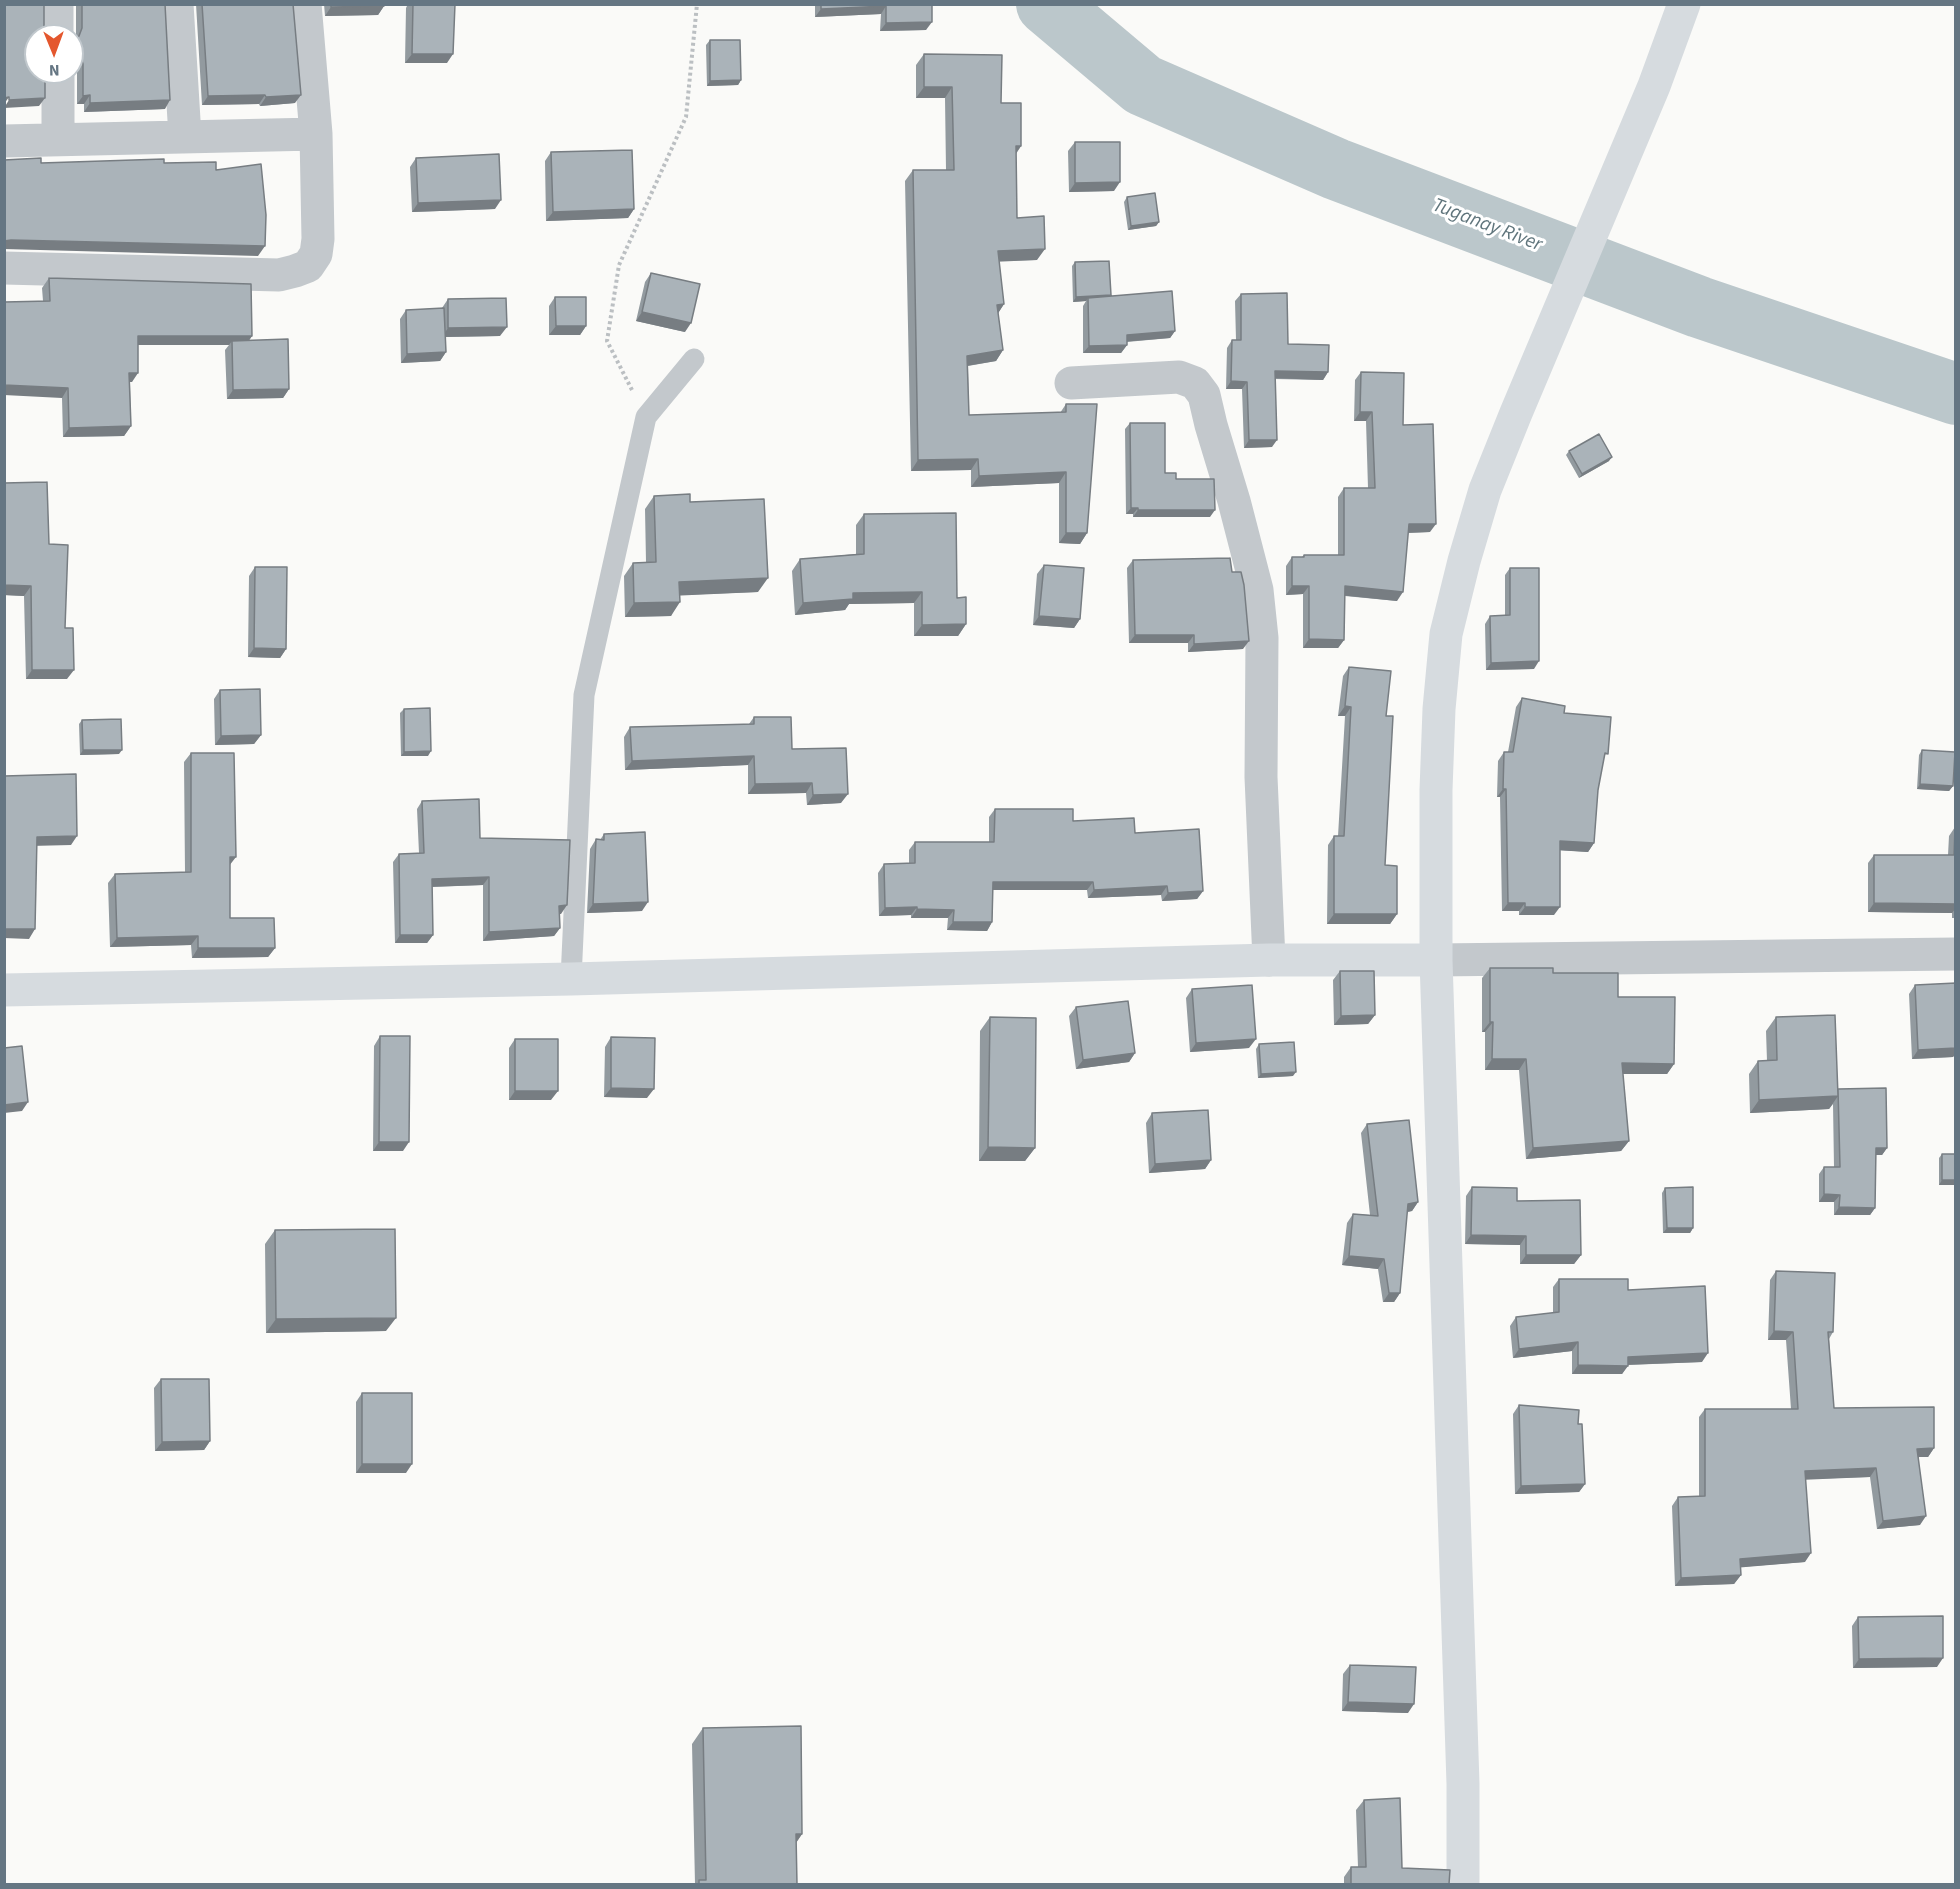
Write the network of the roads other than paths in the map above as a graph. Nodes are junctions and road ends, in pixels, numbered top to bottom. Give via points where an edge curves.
1 (57, 4) edge
2 (177, 4) edge
3 (305, 4) edge
4 (1684, 4) edge
5 (57, 24) edge
6 (58, 84) edge
7 (316, 134) junction
8 (185, 137) junction
9 (58, 140) junction
10 (4, 141) edge
11 (4, 268) edge
12 (694, 359) dead end
13 (1071, 383) dead end
14 (1956, 954) edge
15 (1269, 960) junction
16 (1437, 960) junction
17 (572, 979) junction
18 (4, 990) edge
19 (1463, 1884) edge

1 - 5 street
2 - 8 street
3 - 7 street
4 - 16 street via 1654,86 1485,490 1464,561 1446,634 1439,709
6 - 9 street
7 - 8 street
7 - 11 street via 316,254 308,266 295,272
8 - 9 street
9 - 10 street
12 - 17 lane via 646,417 584,695
13 - 15 street via 1179,377 1195,383 1204,395 1257,590 1262,638 1261,777
14 - 16 street
15 - 16 street
15 - 17 street
16 - 19 street
17 - 18 street

